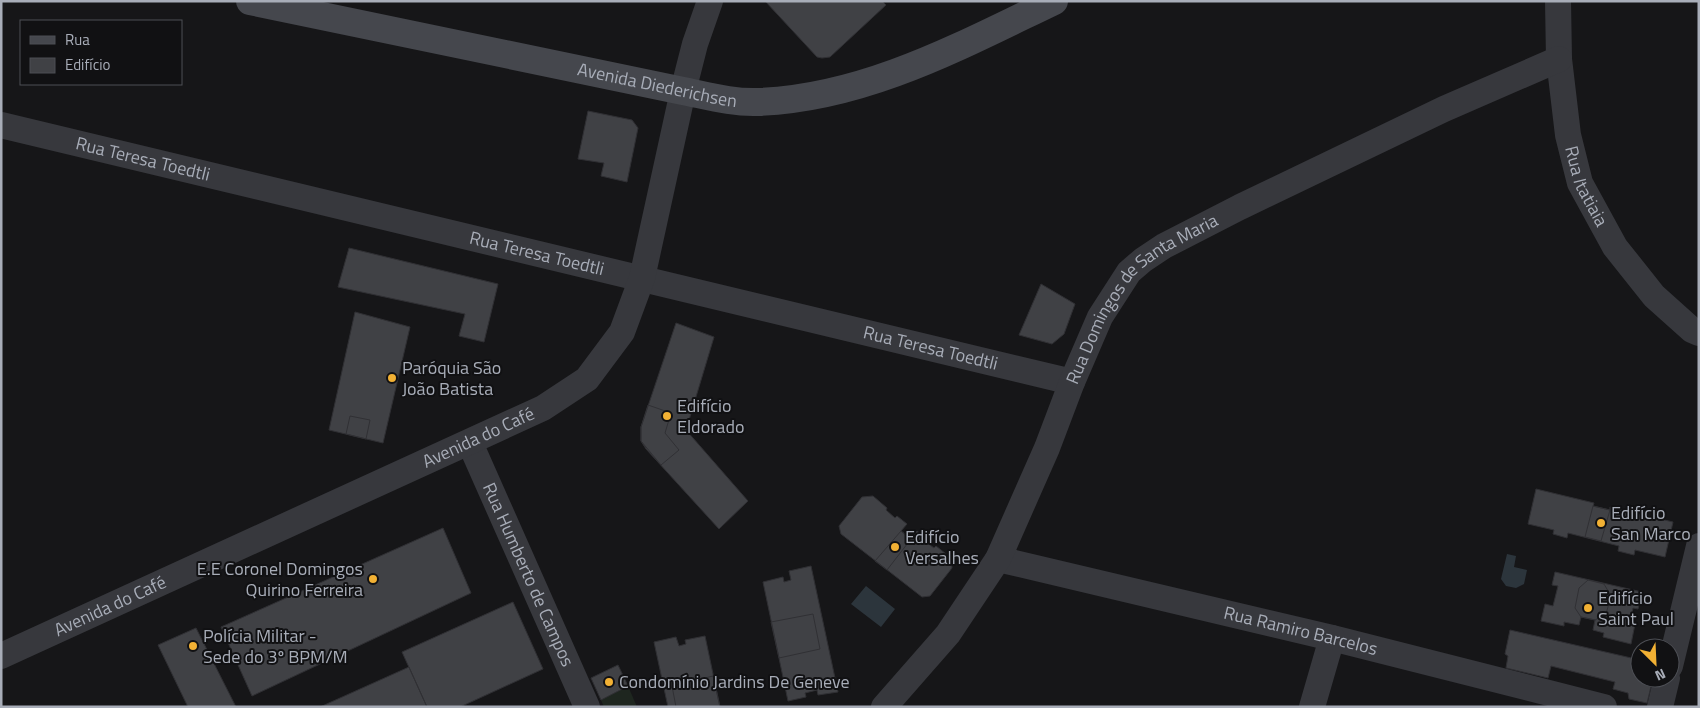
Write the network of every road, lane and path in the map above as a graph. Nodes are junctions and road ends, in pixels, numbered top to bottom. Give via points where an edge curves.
1 (250, 1) edge
2 (710, 1) edge
3 (1054, 1) edge
4 (1558, 1) edge
5 (293, 5) edge
6 (1559, 59) junction
7 (683, 91) junction
8 (1, 125) edge
9 (642, 278) junction
10 (1699, 333) edge
11 (1072, 382) junction
12 (470, 443) junction
13 (1699, 546) edge
14 (998, 559) junction
15 (1332, 638) junction
16 (1677, 638) edge
17 (1, 656) edge
18 (1665, 688) edge
19 (587, 707) edge
20 (884, 707) edge
21 (1312, 707) edge
22 (1604, 707) edge
23 (1660, 707) edge

1 - 5 street, Avenida Diederichsen
2 - 7 street, Avenida do Café
3 - 7 street, Avenida Diederichsen via 933,59 871,82 812,97 750,102
4 - 6 street, Rua Itatiaia
5 - 7 street, Avenida Diederichsen
6 - 10 street, Rua Itatiaia via 1568,135 1580,183 1615,247 1654,296
6 - 11 street, Rua Domingos de Santa Maria via 1444,109 1164,246 1129,272 1119,285 1100,317
7 - 9 street, Avenida do Café
8 - 9 street, Rua Teresa Toedtli
9 - 11 street, Rua Teresa Toedtli
9 - 12 street, Avenida do Café via 622,332 587,379 543,408
11 - 14 street, Rua Domingos de Santa Maria
12 - 17 street, Avenida do Café
12 - 19 street, Rua Humberto de Campos
13 - 16 street
14 - 15 street, Rua Ramiro Barcelos
14 - 20 street, Rua Domingos de Santa Maria via 948,634
15 - 21 street
15 - 22 street, Rua Ramiro Barcelos
18 - 23 street

